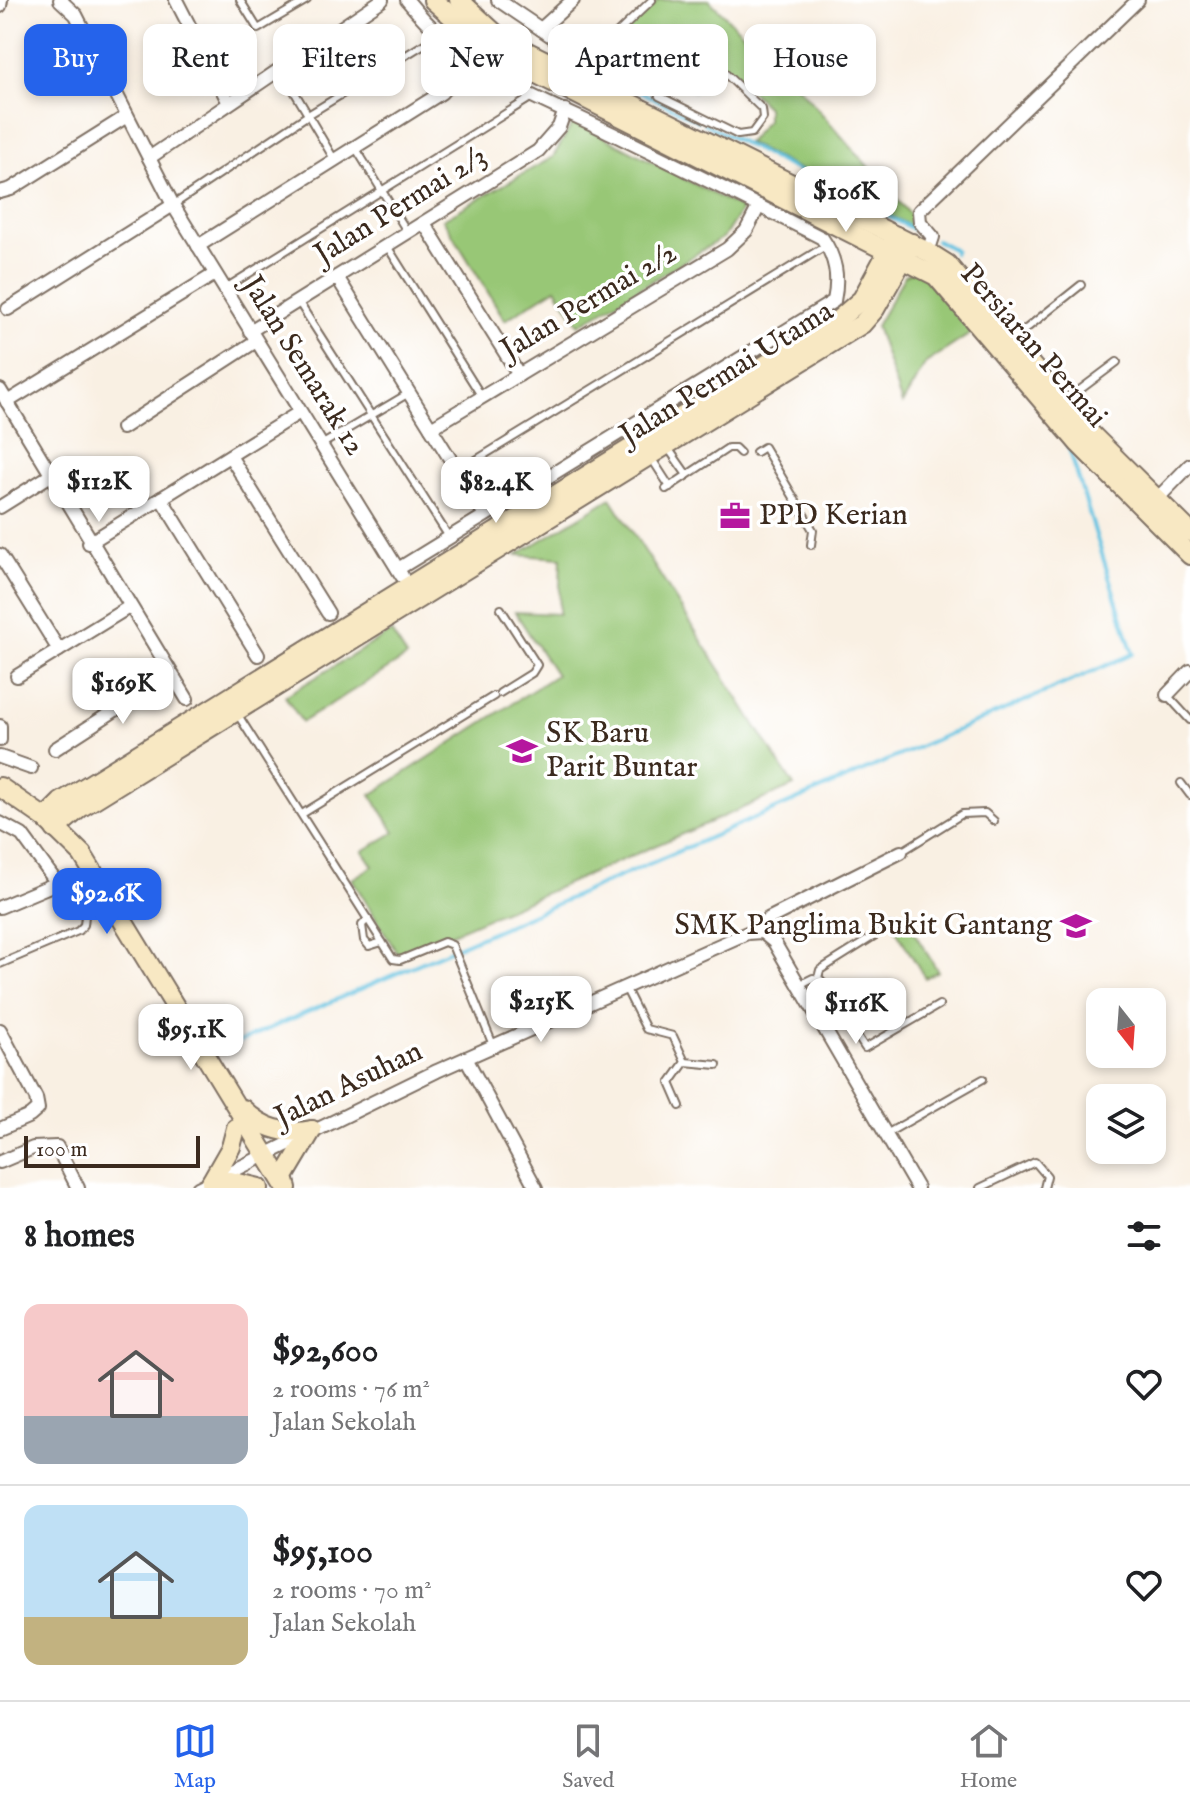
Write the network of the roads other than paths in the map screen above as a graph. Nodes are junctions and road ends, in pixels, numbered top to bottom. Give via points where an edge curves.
1 (1, 0) edge
2 (60, 0) edge
3 (176, 0) edge
4 (240, 0) edge
5 (307, 0) edge
6 (382, 0) edge
7 (407, 0) edge
8 (433, 0) edge
9 (459, 0) edge
10 (573, 0) edge
11 (652, 0) edge
12 (1138, 0) edge
13 (500, 1) edge
14 (0, 6) edge
15 (347, 24) edge
16 (429, 24) edge
17 (627, 24) edge
18 (541, 29) junction
19 (548, 34) edge
20 (421, 46) edge
21 (273, 74) edge
22 (297, 96) edge
23 (436, 96) edge
24 (532, 97) joint
25 (229, 103) junction
26 (565, 110) junction
27 (308, 115) junction
28 (127, 116) junction
29 (705, 117) junction
30 (697, 136) junction
31 (354, 146) junction
32 (149, 158) junction
33 (334, 159) junction
34 (381, 189) junction
35 (0, 192) edge
36 (173, 205) junction
37 (759, 206) junction
38 (424, 223) junction
39 (408, 233) junction
40 (827, 245) junction
41 (198, 246) junction
42 (387, 246) junction
43 (906, 248) junction
44 (215, 274) junction
45 (337, 277) junction
46 (1081, 285) dead end
47 (224, 289) junction
48 (298, 301) junction
49 (8, 309) dead end
50 (253, 336) junction
51 (1011, 340) junction
52 (1117, 362) dead end
53 (519, 375) junction
54 (0, 390) edge
55 (409, 393) junction
56 (482, 397) junction
57 (7, 402) junction
58 (1063, 403) junction
59 (300, 412) junction
60 (370, 416) junction
61 (122, 428) dead end
62 (431, 428) junction
63 (669, 428) junction
64 (321, 445) junction
65 (756, 452) dead end
66 (740, 453) dead end
67 (649, 455) junction
68 (230, 456) junction
69 (1190, 465) edge
70 (458, 471) junction
71 (51, 475) junction
72 (687, 475) junction
73 (161, 498) junction
74 (1157, 499) junction
75 (0, 507) edge
76 (485, 515) junction
77 (1190, 532) edge
78 (449, 537) junction
79 (89, 543) junction
80 (811, 545) dead end
81 (0, 555) edge
82 (1190, 555) edge
83 (398, 569) junction
84 (413, 592) junction
85 (129, 607) junction
86 (501, 609) dead end
87 (328, 613) dead end
88 (59, 650) junction
89 (258, 655) dead end
90 (1190, 671) edge
91 (171, 674) junction
92 (17, 676) dead end
93 (1167, 695) joint
94 (187, 699) dead end
95 (232, 705) junction
96 (1190, 720) edge
97 (0, 726) edge
98 (0, 740) edge
99 (55, 749) dead end
100 (0, 757) edge
101 (31, 768) dead end
102 (1181, 783) dead end
103 (0, 787) edge
104 (1190, 795) edge
105 (80, 808) junction
106 (302, 814) junction
107 (994, 821) dead end
108 (0, 823) edge
109 (50, 823) junction
110 (901, 852) joint
111 (82, 854) junction
112 (57, 883) junction
113 (0, 907) edge
114 (368, 919) junction
115 (890, 926) dead end
116 (762, 932) junction
117 (382, 942) junction
118 (0, 964) edge
119 (818, 978) junction
120 (799, 985) junction
121 (625, 987) junction
122 (939, 1005) dead end
123 (0, 1030) edge
124 (493, 1046) junction
125 (466, 1058) junction
126 (685, 1062) junction
127 (717, 1065) dead end
128 (983, 1079) dead end
129 (232, 1099) junction
130 (680, 1106) dead end
131 (236, 1128) junction
132 (0, 1129) edge
133 (312, 1130) junction
134 (886, 1134) junction
135 (260, 1156) junction
136 (0, 1162) edge
137 (204, 1185) edge
138 (78, 1188) edge
139 (259, 1188) edge
140 (272, 1188) edge
141 (286, 1188) edge
142 (536, 1188) edge
143 (917, 1188) edge
144 (980, 1188) edge
145 (1044, 1188) edge

1 - 14 street
2 - 28 street, Jalan Semarak 12 via 76,15
3 - 25 street
4 - 5 lane via 258,29
6 - 15 street
7 - 16 street
8 - 43 street, Persiaran Permai via 509,60
9 - 30 street, Persiaran Permai via 497,35
10 - 18 street
11 - 17 lane
12 - 43 street via 919,211 920,222 933,237
13 - 18 street
18 - 19 street
20 - 27 lane
21 - 25 street
22 - 27 lane
23 - 31 street
24 - 26 street
24 - 34 lane
25 - 32 street
26 - 37 street
26 - 38 street, Jalan Permai 2/3 via 559,127 538,151
27 - 33 lane
27 - 36 lane
28 - 32 street, Jalan Semarak 12
28 - 35 street
29 - 29 lane via 742,136 752,133 764,114 694,49 656,87 659,96
29 - 30 lane
30 - 43 street, Persiaran Permai
31 - 33 street
31 - 34 lane
32 - 36 street, Jalan Semarak 12
33 - 41 street
34 - 39 lane
34 - 47 lane
36 - 41 street, Jalan Semarak 12
36 - 49 street
37 - 40 street
37 - 53 street, Jalan Permai 2/2 via 746,231 727,249
38 - 39 street, Jalan Permai 2/3
38 - 53 street
39 - 42 street, Jalan Permai 2/3
40 - 63 street via 839,281 834,301
40 - 70 lane
41 - 44 street, Jalan Semarak 12
42 - 45 street, Jalan Permai 2/3
42 - 56 lane
43 - 51 street, Persiaran Permai via 947,264
43 - 63 street, Jalan Permai Utama via 862,324
43 - 82 street, Persiaran Permai via 1079,444
44 - 47 street, Jalan Semarak 12
44 - 57 street
45 - 48 street, Jalan Permai 2/3
45 - 55 street
46 - 51 lane
47 - 50 street, Jalan Semarak 12
48 - 50 street, Jalan Permai 2/3
48 - 60 lane
50 - 59 street, Jalan Semarak 12
50 - 61 street, Jalan Permai 2/3
51 - 58 street, Persiaran Permai
52 - 58 lane
53 - 56 street, Jalan Permai 2/2
54 - 57 street
55 - 60 lane
55 - 62 street
56 - 62 street, Jalan Permai 2/2
57 - 71 street
58 - 74 street, Persiaran Permai
59 - 64 street, Jalan Semarak 12
59 - 68 street
60 - 64 lane
60 - 78 lane
62 - 70 street
63 - 67 street, Jalan Permai Utama
63 - 72 lane
63 - 76 street
63 - 84 street, Jalan Permai Utama
64 - 83 street, Jalan Semarak 12
65 - 80 lane via 764,447 813,530
66 - 72 lane via 728,448
67 - 72 lane via 668,488
67 - 84 street, Jalan Permai Utama
68 - 73 street
68 - 87 street
69 - 74 street
70 - 76 street
71 - 75 street
71 - 79 street
73 - 79 street
73 - 89 street
74 - 77 street, Persiaran Permai
76 - 78 street
78 - 83 street
79 - 85 street
81 - 88 street
83 - 84 street, Jalan Semarak 12
84 - 95 street, Jalan Permai Utama
85 - 88 street
85 - 91 street
86 - 106 lane via 537,665 532,673
88 - 92 street
90 - 93 street
91 - 94 street
91 - 99 street
93 - 96 lane
95 - 105 street, Jalan Permai Utama
95 - 106 lane
95 - 109 street, Jalan Permai Utama via 61,802
97 - 98 street
100 - 101 street
102 - 104 lane
103 - 109 street
105 - 109 street, Jalan Permai Utama
105 - 111 street via 72,835
106 - 114 lane
107 - 110 lane via 985,813 962,814
108 - 112 street via 22,835
109 - 111 street
109 - 131 street
110 - 116 street via 768,919
111 - 129 street
112 - 113 street
112 - 118 lane via 85,916 84,925
114 - 117 lane
114 - 117 lane via 362,925 364,940 369,946
115 - 119 lane via 820,970
116 - 120 street via 774,942
116 - 121 street, Jalan Asuhan via 747,933
117 - 124 lane via 393,959 400,960 444,942 453,948
119 - 120 lane
119 - 122 lane via 865,1048
120 - 134 street
121 - 124 street, Jalan Asuhan
121 - 126 lane via 646,1029 673,1036
123 - 132 street via 38,1109
124 - 125 street, Jalan Asuhan
125 - 133 street, Jalan Asuhan
125 - 142 street
126 - 127 lane
126 - 130 lane via 670,1083
128 - 134 lane
129 - 133 street via 272,1128 289,1134
129 - 135 street
131 - 135 street
131 - 137 street via 231,1147
133 - 135 street, Jalan Asuhan
133 - 141 street via 284,1177
134 - 143 street
135 - 137 street, Jalan Asuhan
135 - 140 street
135 - 141 street
136 - 138 street via 33,1148 57,1147
137 - 139 street via 230,1181
144 - 145 lane via 1035,1162 1047,1176

